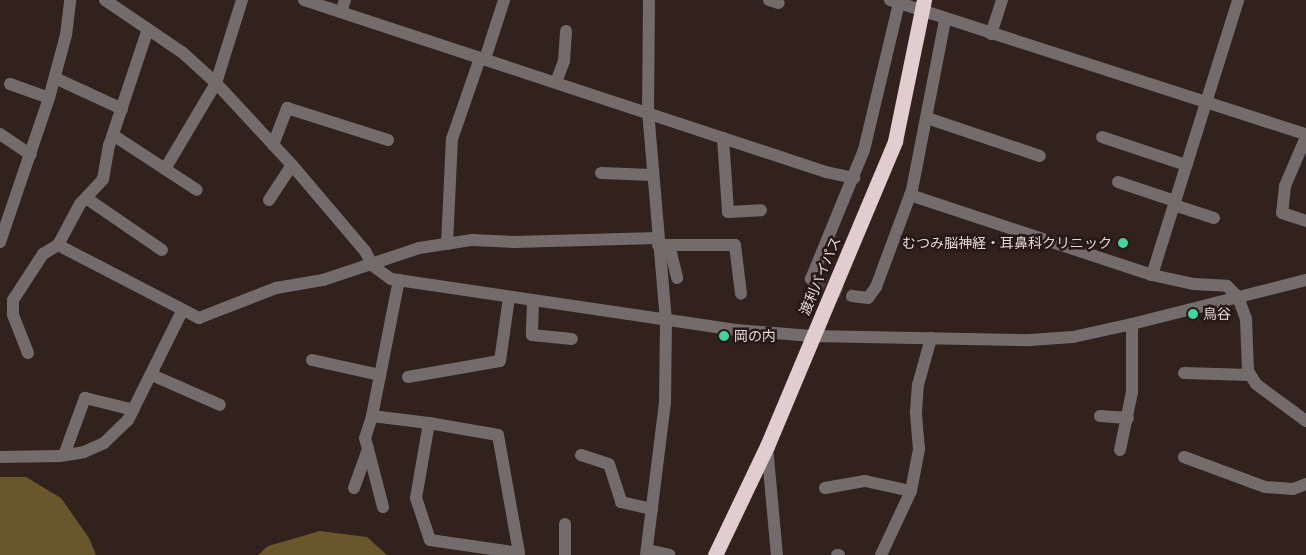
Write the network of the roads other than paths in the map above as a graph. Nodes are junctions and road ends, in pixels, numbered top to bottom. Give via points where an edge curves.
1 (70, 0) edge
2 (105, 0) edge
3 (242, 0) edge
4 (304, 0) edge
5 (504, 0) edge
6 (648, 0) edge
7 (1002, 0) edge
8 (1238, 0) edge
9 (895, 2) edge
10 (343, 6) edge
11 (923, 6) edge
12 (945, 20) junction
13 (148, 29) junction
14 (566, 31) dead end
15 (990, 34) junction
16 (483, 58) junction
17 (55, 78) junction
18 (216, 82) junction
19 (556, 82) junction
20 (10, 84) dead end
21 (49, 98) junction
22 (1206, 101) junction
23 (122, 109) junction
24 (648, 113) junction
25 (927, 118) junction
26 (0, 134) edge
27 (113, 135) junction
28 (1306, 135) edge
29 (724, 138) junction
30 (1102, 138) dead end
31 (388, 140) dead end
32 (273, 144) junction
33 (31, 155) junction
34 (1040, 156) dead end
35 (292, 165) junction
36 (1186, 165) junction
37 (165, 169) junction
38 (601, 173) dead end
39 (652, 175) junction
40 (854, 178) junction
41 (1118, 182) dead end
42 (197, 190) dead end
43 (910, 195) junction
44 (86, 198) junction
45 (269, 200) dead end
46 (1174, 203) junction
47 (761, 210) dead end
48 (1214, 218) dead end
49 (1306, 221) edge
50 (1, 238) edge
51 (661, 243) junction
52 (447, 244) junction
53 (58, 245) junction
54 (162, 250) dead end
55 (373, 266) junction
56 (1152, 275) junction
57 (677, 278) dead end
58 (395, 279) junction
59 (1306, 280) edge
60 (814, 281) dead end
61 (741, 294) dead end
62 (852, 296) tunnel mouth
63 (1238, 297) junction
64 (510, 298) junction
65 (533, 301) junction
66 (182, 311) junction
67 (666, 321) junction
68 (1132, 324) junction
69 (812, 336) junction
70 (931, 338) junction
71 (572, 339) dead end
72 (28, 353) dead end
73 (312, 360) dead end
74 (1184, 373) dead end
75 (152, 375) junction
76 (1250, 375) junction
77 (380, 376) junction
78 (408, 377) dead end
79 (220, 405) dead end
80 (134, 410) junction
81 (372, 416) junction
82 (1100, 416) dead end
83 (1128, 418) junction
84 (1306, 421) edge
85 (429, 423) junction
86 (767, 446) junction
87 (368, 449) junction
88 (1120, 450) dead end
89 (64, 455) junction
90 (582, 455) dead end
91 (0, 457) edge
92 (1184, 457) dead end
93 (1306, 484) edge
94 (354, 488) dead end
95 (825, 488) dead end
96 (911, 492) junction
97 (384, 507) dead end
98 (652, 509) junction
99 (565, 524) dead end
100 (647, 553) edge
101 (566, 555) edge
102 (669, 555) edge
103 (715, 555) edge
104 (777, 555) edge
105 (881, 555) edge

1 - 17 street
2 - 13 street
3 - 18 street
4 - 10 street
5 - 16 street
6 - 24 street
7 - 15 street
8 - 22 street
9 - 11 street
9 - 40 street
10 - 16 street
11 - 12 street
11 - 69 highway, 渡利バイパス via 895,141
12 - 15 street
12 - 25 street
13 - 18 street via 183,53
13 - 23 street
14 - 19 street via 564,60
15 - 22 street
16 - 19 street
16 - 52 street via 452,139
17 - 21 street
17 - 23 street
18 - 32 street
18 - 37 street
19 - 24 street
20 - 21 street
21 - 33 street
22 - 28 street
22 - 36 street
23 - 27 street
24 - 29 street
24 - 39 street
25 - 34 street
25 - 43 street via 919,142
26 - 33 street
27 - 37 street
27 - 44 street via 103,179
28 - 49 street via 1285,186 1282,213
29 - 40 street
29 - 47 street via 728,212
30 - 36 street
31 - 32 street via 288,108
32 - 35 street
33 - 50 street
35 - 45 street
35 - 55 street via 365,252
36 - 46 street
37 - 42 street
38 - 39 street
39 - 51 street
40 - 60 street via 810,279
41 - 46 street
43 - 56 street
43 - 62 street via 876,287 868,298
44 - 53 street
44 - 54 street
46 - 48 street
46 - 56 street
51 - 52 street via 472,240
51 - 57 street
51 - 61 street via 735,245
51 - 67 street
52 - 55 street via 395,255
53 - 66 street
53 - 72 street via 43,254 13,300 13,315
55 - 58 street
55 - 66 street via 294,287 276,288 199,318
56 - 63 street via 1194,284 1227,286
58 - 64 street
58 - 77 street
59 - 63 street
63 - 68 street
63 - 76 street via 1246,319 1245,360
64 - 65 street
64 - 78 street via 500,361
65 - 67 street
65 - 71 street via 532,335
66 - 75 street
67 - 69 street
67 - 98 street via 665,403
68 - 70 street via 1073,337 1030,340
68 - 83 street
69 - 70 street
69 - 86 highway, 渡利バイパス
70 - 96 street via 918,385 919,448
73 - 77 street
74 - 76 street
75 - 79 street
75 - 80 street
76 - 84 street via 1256,384
77 - 81 street
80 - 89 street via 104,443 84,452
80 - 89 street via 85,398
81 - 85 street
81 - 87 street via 365,438
82 - 83 street
83 - 88 street
85 - 85 street via 498,435 520,553 430,540 416,498
86 - 103 highway, 渡利バイパス
86 - 104 street
87 - 94 street
87 - 97 street
89 - 91 street
90 - 98 street via 609,464 621,502
92 - 93 street via 1265,487 1293,489
95 - 96 street via 866,481
96 - 105 street
98 - 100 street
99 - 101 street
100 - 102 street

